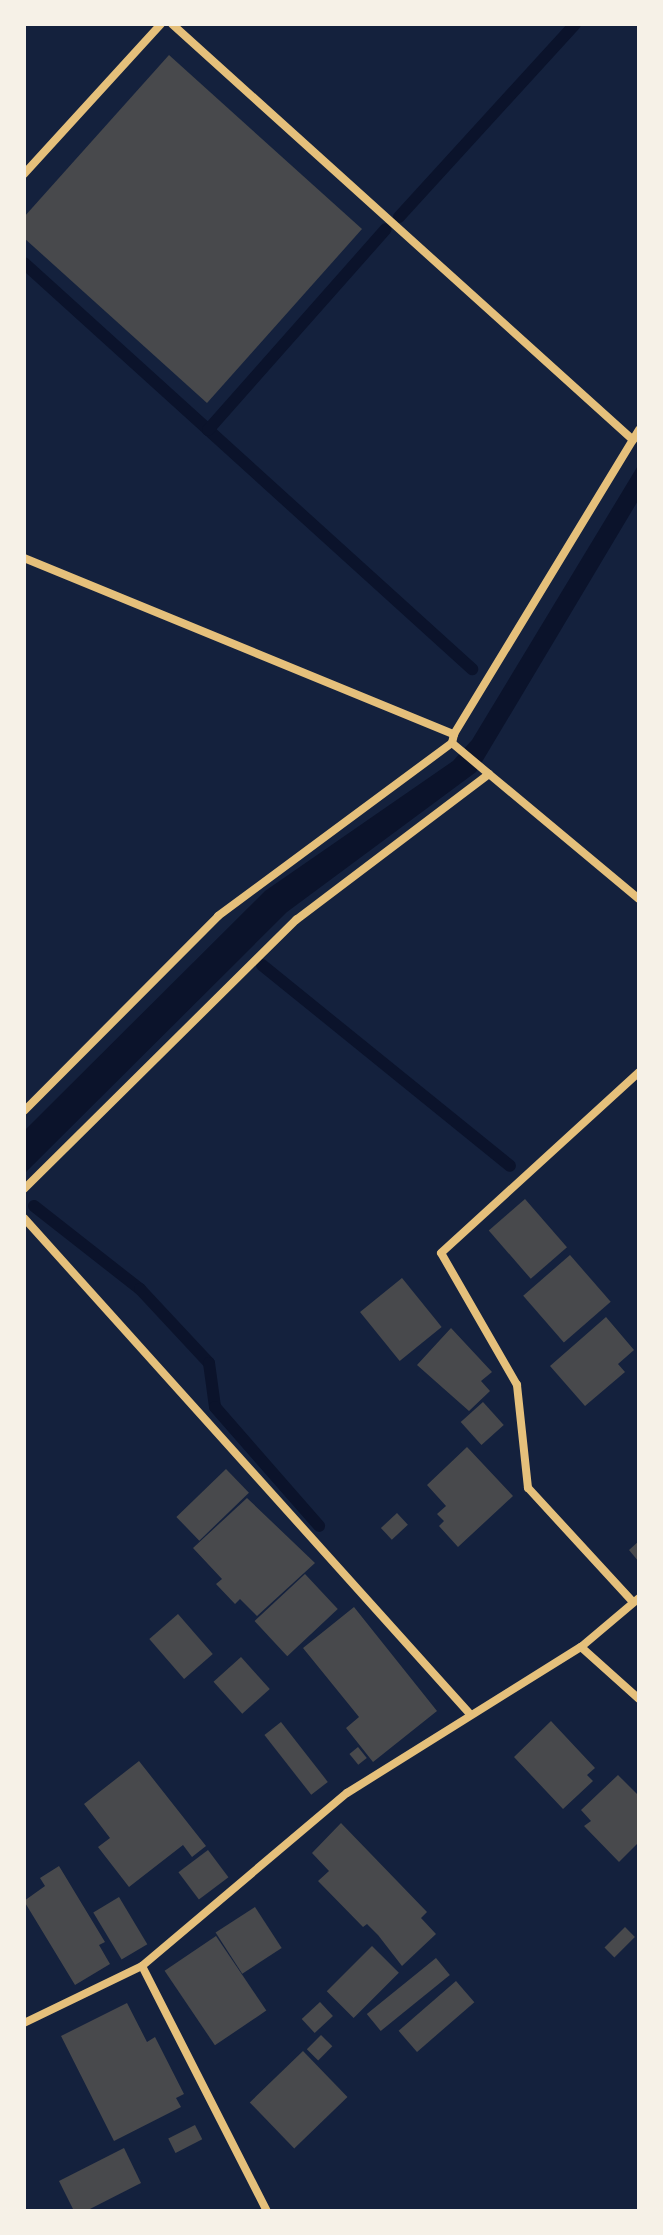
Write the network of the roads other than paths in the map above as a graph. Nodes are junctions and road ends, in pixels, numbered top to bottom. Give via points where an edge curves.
1 (161, 24) edge
2 (172, 24) edge
3 (24, 174) edge
4 (639, 430) edge
5 (633, 440) junction
6 (24, 558) edge
7 (455, 742) junction
8 (486, 772) junction
9 (639, 899) edge
10 (639, 1072) edge
11 (24, 1111) edge
12 (24, 1189) edge
13 (24, 1218) edge
14 (636, 1600) edge
15 (581, 1647) junction
16 (639, 1699) edge
17 (470, 1714) junction
18 (142, 1966) junction
19 (24, 2023) edge
20 (267, 2211) edge

1 - 3 street
2 - 5 street
4 - 5 street
5 - 7 street
6 - 7 street
7 - 8 street
7 - 11 street via 228,907
8 - 9 street
8 - 12 street via 296,920
10 - 14 street via 441,1253 517,1385 528,1488
13 - 17 street
14 - 15 street
15 - 16 street
15 - 17 street
17 - 18 street via 347,1793
18 - 19 street
18 - 20 street

